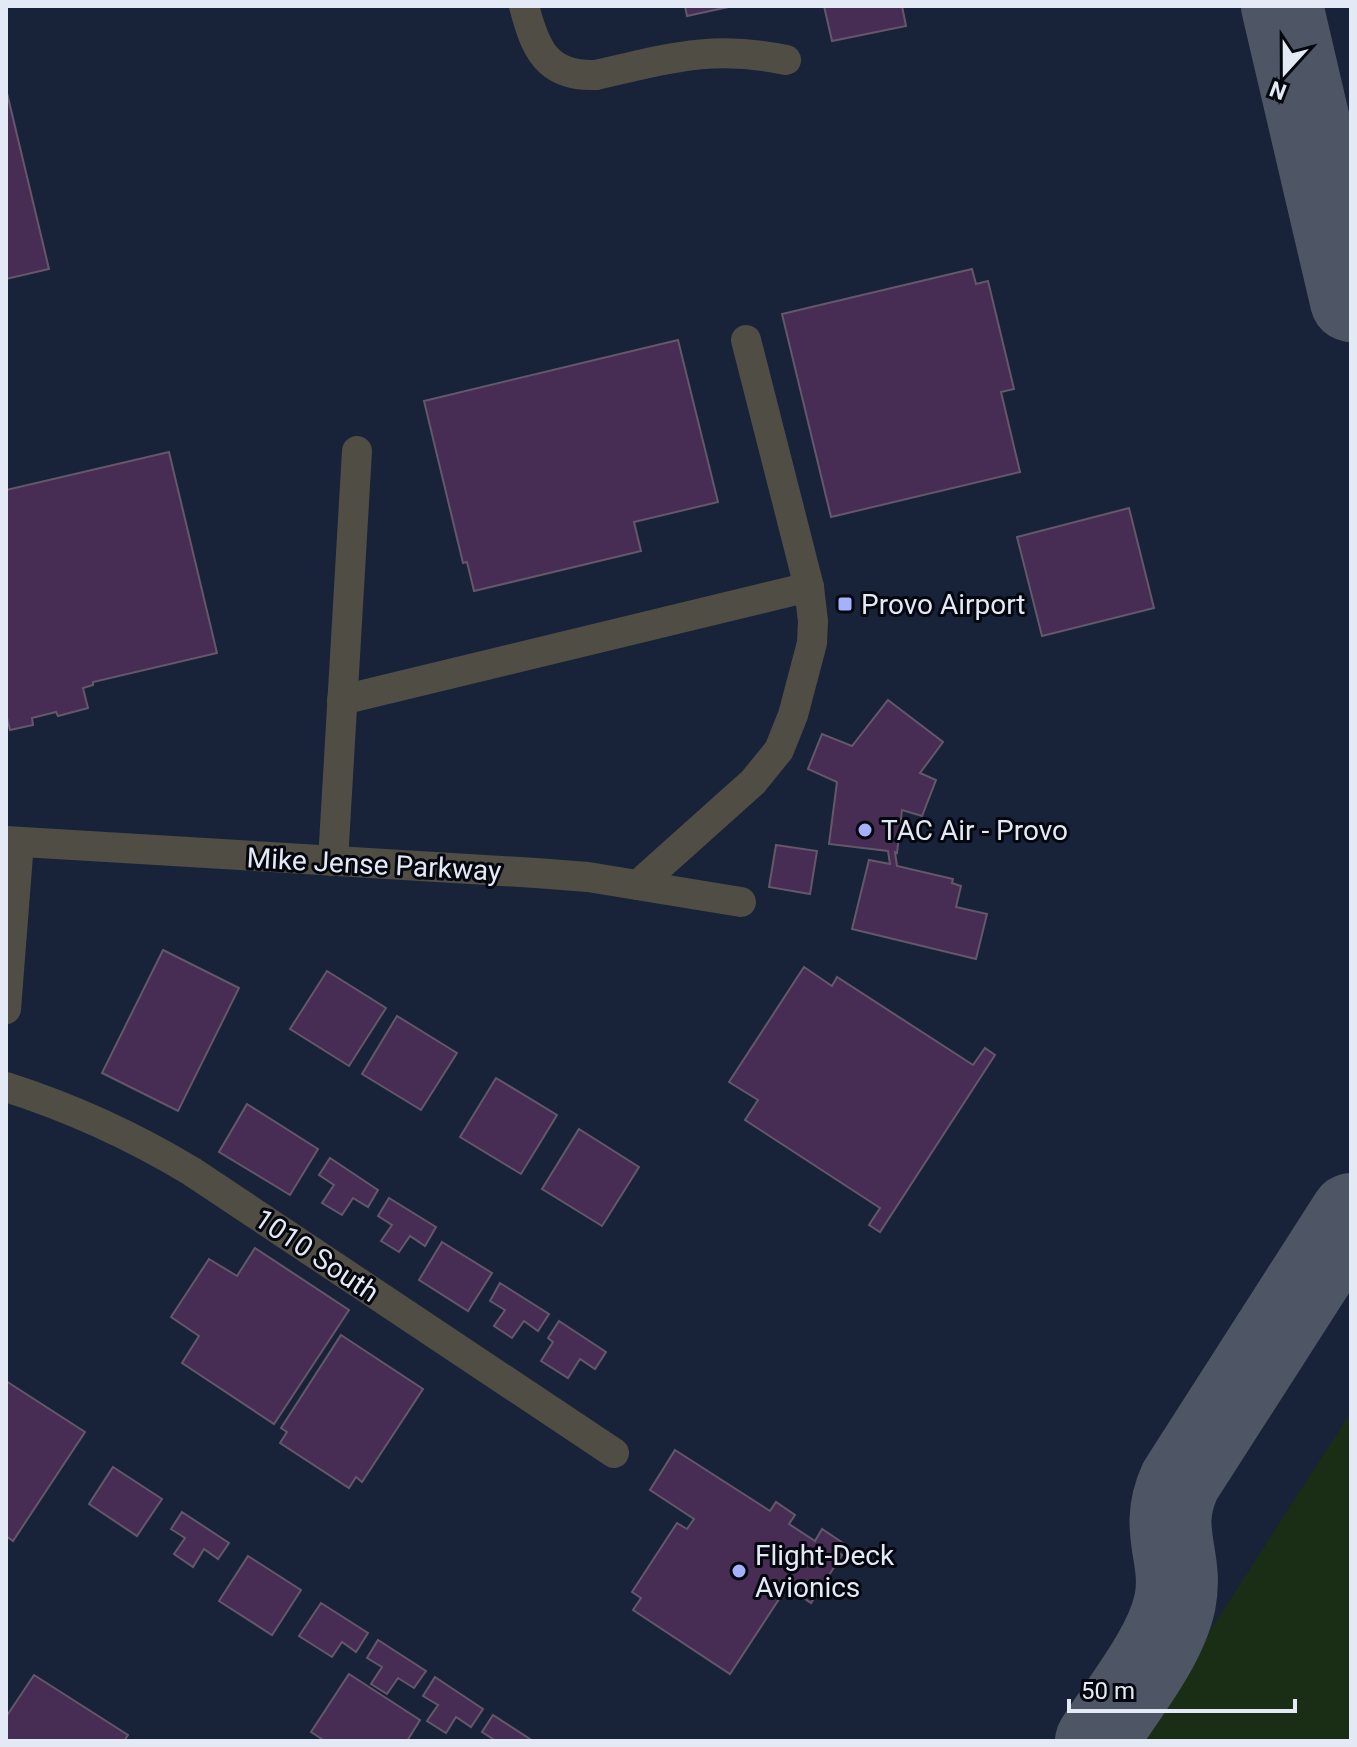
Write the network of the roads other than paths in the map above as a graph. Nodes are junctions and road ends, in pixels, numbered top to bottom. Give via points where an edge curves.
1 (524, 6) edge
2 (786, 60) dead end
3 (746, 340) dead end
4 (357, 451) dead end
5 (809, 587) junction
6 (342, 700) junction
7 (12, 842) edge
8 (333, 861) junction
9 (638, 885) junction
10 (741, 902) dead end
11 (6, 1009) edge
12 (6, 1087) edge
13 (614, 1453) dead end

1 - 2 street via 533,39 546,59 582,76 701,53
3 - 5 street
4 - 6 street
5 - 6 street
5 - 9 street via 812,643 779,750 753,782
6 - 8 street
7 - 8 street, Mike Jense Parkway
7 - 11 street
8 - 9 street, Mike Jense Parkway
9 - 10 street, Mike Jense Parkway
12 - 13 street, 1010 South via 100,1121 158,1151

